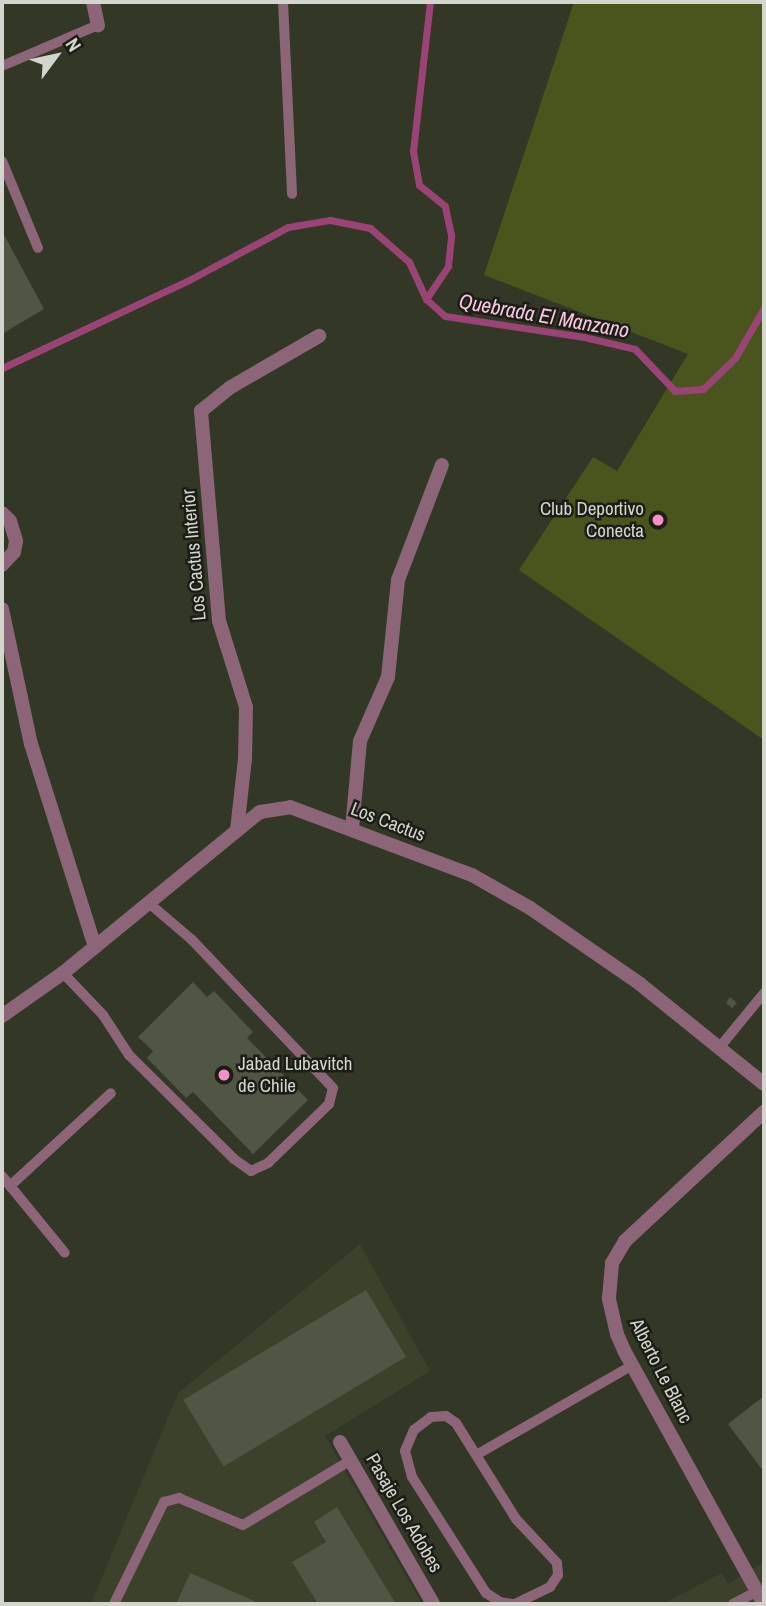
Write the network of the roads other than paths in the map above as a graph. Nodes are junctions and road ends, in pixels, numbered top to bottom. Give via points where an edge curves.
1 (93, 2) edge
2 (283, 2) edge
3 (98, 25) joint
4 (2, 66) edge
5 (2, 162) edge
6 (292, 194) dead end
7 (38, 248) dead end
8 (319, 336) dead end
9 (442, 465) dead end
10 (2, 513) edge
11 (2, 565) edge
12 (2, 609) edge
13 (352, 829) junction
14 (237, 830) junction
15 (150, 904) junction
16 (95, 947) junction
17 (63, 973) junction
18 (764, 993) edge
19 (2, 1016) edge
20 (719, 1048) junction
21 (764, 1084) edge
22 (111, 1093) dead end
23 (764, 1112) edge
24 (2, 1176) edge
25 (10, 1186) junction
26 (65, 1253) dead end
27 (633, 1365) junction
28 (340, 1442) dead end
29 (478, 1454) junction
30 (351, 1460) junction
31 (757, 1591) junction
32 (114, 1604) edge
33 (433, 1604) edge
34 (514, 1604) edge
35 (733, 1604) edge
36 (764, 1604) edge

1 - 3 street
2 - 6 lane
3 - 4 lane
5 - 7 lane
8 - 14 street, Los Cactus Interior via 231,387 201,411 219,621 246,707
9 - 13 street via 398,580 388,677 360,741
10 - 11 street via 10,521 16,541 14,552
12 - 16 street via 31,744
13 - 14 street, Los Cactus via 280,807 260,812
13 - 20 street, Los Cactus via 472,875 530,908 640,984
14 - 15 street, Los Cactus
15 - 16 street, Los Cactus
15 - 17 lane via 191,939 333,1088 329,1104 268,1163 251,1171 234,1159 129,1055 103,1015
16 - 17 street, Los Cactus
17 - 19 street, Los Cactus
18 - 20 lane
20 - 21 street, Los Cactus
22 - 25 lane
23 - 27 street, Alberto Le Blanc via 625,1241 612,1263 612,1317
24 - 25 lane
25 - 26 lane
27 - 29 lane
27 - 31 street, Alberto Le Blanc
28 - 30 street, Pasaje Los Adobes
29 - 34 lane via 516,1519 557,1563 558,1575 550,1587
29 - 34 lane via 446,1416 431,1417 414,1430 405,1451 412,1477 486,1593
30 - 32 lane via 243,1525 179,1497 164,1502
30 - 33 street, Pasaje Los Adobes
31 - 35 lane
31 - 36 street, Alberto Le Blanc

